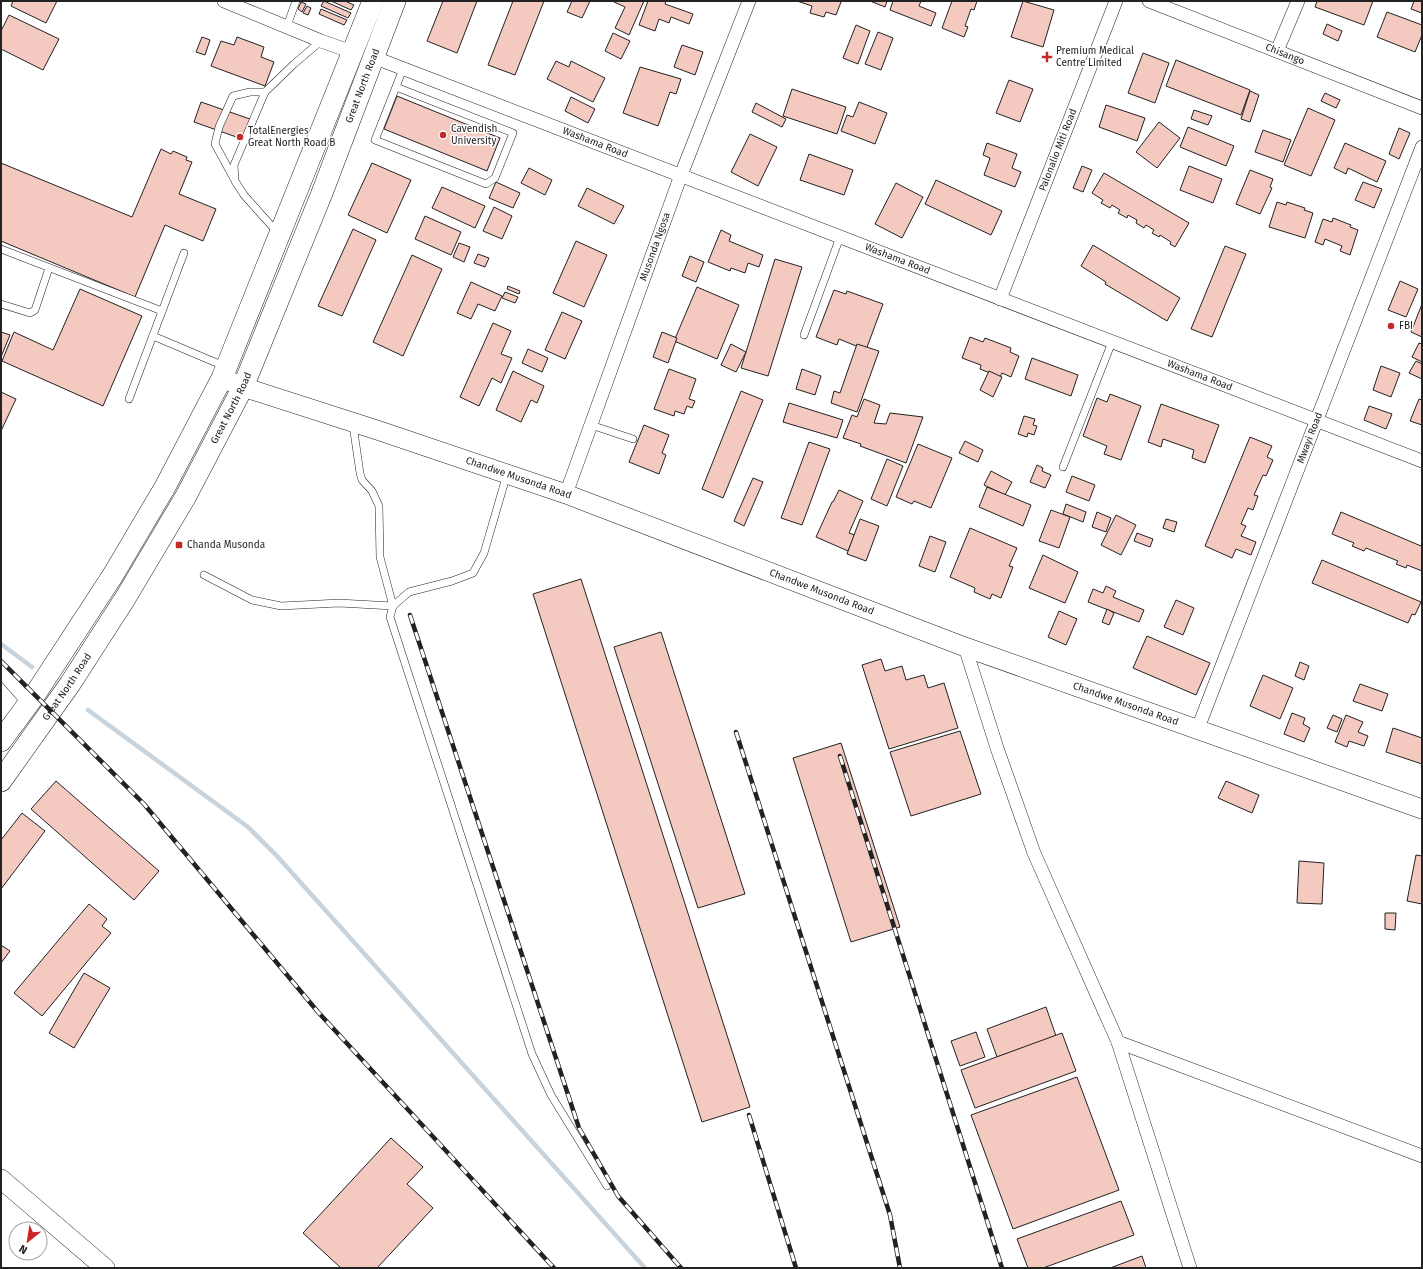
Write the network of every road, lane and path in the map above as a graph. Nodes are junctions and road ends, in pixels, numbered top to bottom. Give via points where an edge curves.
1 (224, 1) edge
2 (296, 1) edge
3 (373, 1) edge
4 (384, 1) edge
5 (395, 1) edge
6 (749, 1) edge
7 (1116, 1) edge
8 (1149, 1) edge
9 (1298, 1) edge
10 (287, 26) junction
11 (321, 41) junction
12 (1277, 51) junction
13 (352, 52) junction
14 (373, 57) junction
15 (403, 68) junction
16 (396, 87) junction
17 (265, 92) junction
18 (1422, 108) edge
19 (1422, 147) edge
20 (681, 175) junction
21 (235, 181) junction
22 (279, 234) junction
23 (840, 237) junction
24 (1, 249) edge
25 (184, 253) dead end
26 (49, 268) junction
27 (1000, 299) junction
28 (1, 304) edge
29 (162, 311) junction
30 (804, 335) dead end
31 (153, 336) junction
32 (1112, 342) junction
33 (224, 373) junction
34 (243, 387) junction
35 (129, 399) dead end
36 (1317, 421) junction
37 (353, 423) junction
38 (591, 424) junction
39 (633, 440) dead end
40 (1422, 461) edge
41 (1063, 467) dead end
42 (507, 474) junction
43 (566, 494) junction
44 (204, 575) dead end
45 (393, 606) junction
46 (965, 647) junction
47 (1, 671) edge
48 (29, 703) junction
49 (1198, 728) junction
50 (1, 741) edge
51 (1, 781) edge
52 (1422, 809) edge
53 (1118, 1042) junction
54 (1422, 1156) edge
55 (1, 1179) edge
56 (607, 1186) dead end
57 (105, 1268) edge
58 (1190, 1268) edge

1 - 10 street
2 - 10 lane
3 - 13 main road
4 - 13 street via 365,42
5 - 14 main road, Great North Road
6 - 20 street, Musonda Ngosa
7 - 27 street, Palonalio Miti Road
8 - 12 street, Chisango
9 - 12 street
10 - 11 street
11 - 13 street
11 - 17 lane
12 - 18 street, Chisango
13 - 22 main road
14 - 15 street, Washama Road
14 - 34 main road, Great North Road via 322,193
15 - 16 lane
15 - 20 street, Washama Road
16 - 16 lane via 376,140 486,184 495,178 513,133
17 - 21 lane via 234,165
17 - 21 lane via 233,96 219,127 215,144
19 - 36 street, Mwayi Road
20 - 23 street, Washama Road
20 - 38 street, Musonda Ngosa
21 - 22 lane via 244,195
22 - 33 main road
23 - 27 street, Washama Road
23 - 30 lane
24 - 26 lane
25 - 29 lane
26 - 28 lane via 35,310 30,313
26 - 29 lane
27 - 32 street, Washama Road
29 - 31 lane
31 - 33 lane
31 - 35 lane
32 - 36 street, Washama Road
32 - 41 lane
33 - 34 street, Chandwe Musonda Road
33 - 48 main road via 143,525 68,646
34 - 37 street, Chandwe Musonda Road
34 - 51 main road, Great North Road via 186,496 142,570 70,684
36 - 40 street, Washama Road
36 - 49 street, Mwayi Road
37 - 42 street, Chandwe Musonda Road
37 - 45 lane via 362,480 372,491 378,506 380,557
38 - 39 lane
38 - 43 street, Musonda Ngosa
42 - 43 street, Chandwe Musonda Road
42 - 45 lane via 484,553 473,573 409,592
43 - 46 street, Chandwe Musonda Road
44 - 45 lane via 252,600 281,606 339,603
45 - 56 lane via 390,617 532,1054 551,1095
46 - 49 street, Chandwe Musonda Road
46 - 53 street via 1034,853
47 - 48 street
48 - 50 main road
49 - 52 street, Chandwe Musonda Road
53 - 54 street
53 - 58 street
55 - 57 street

